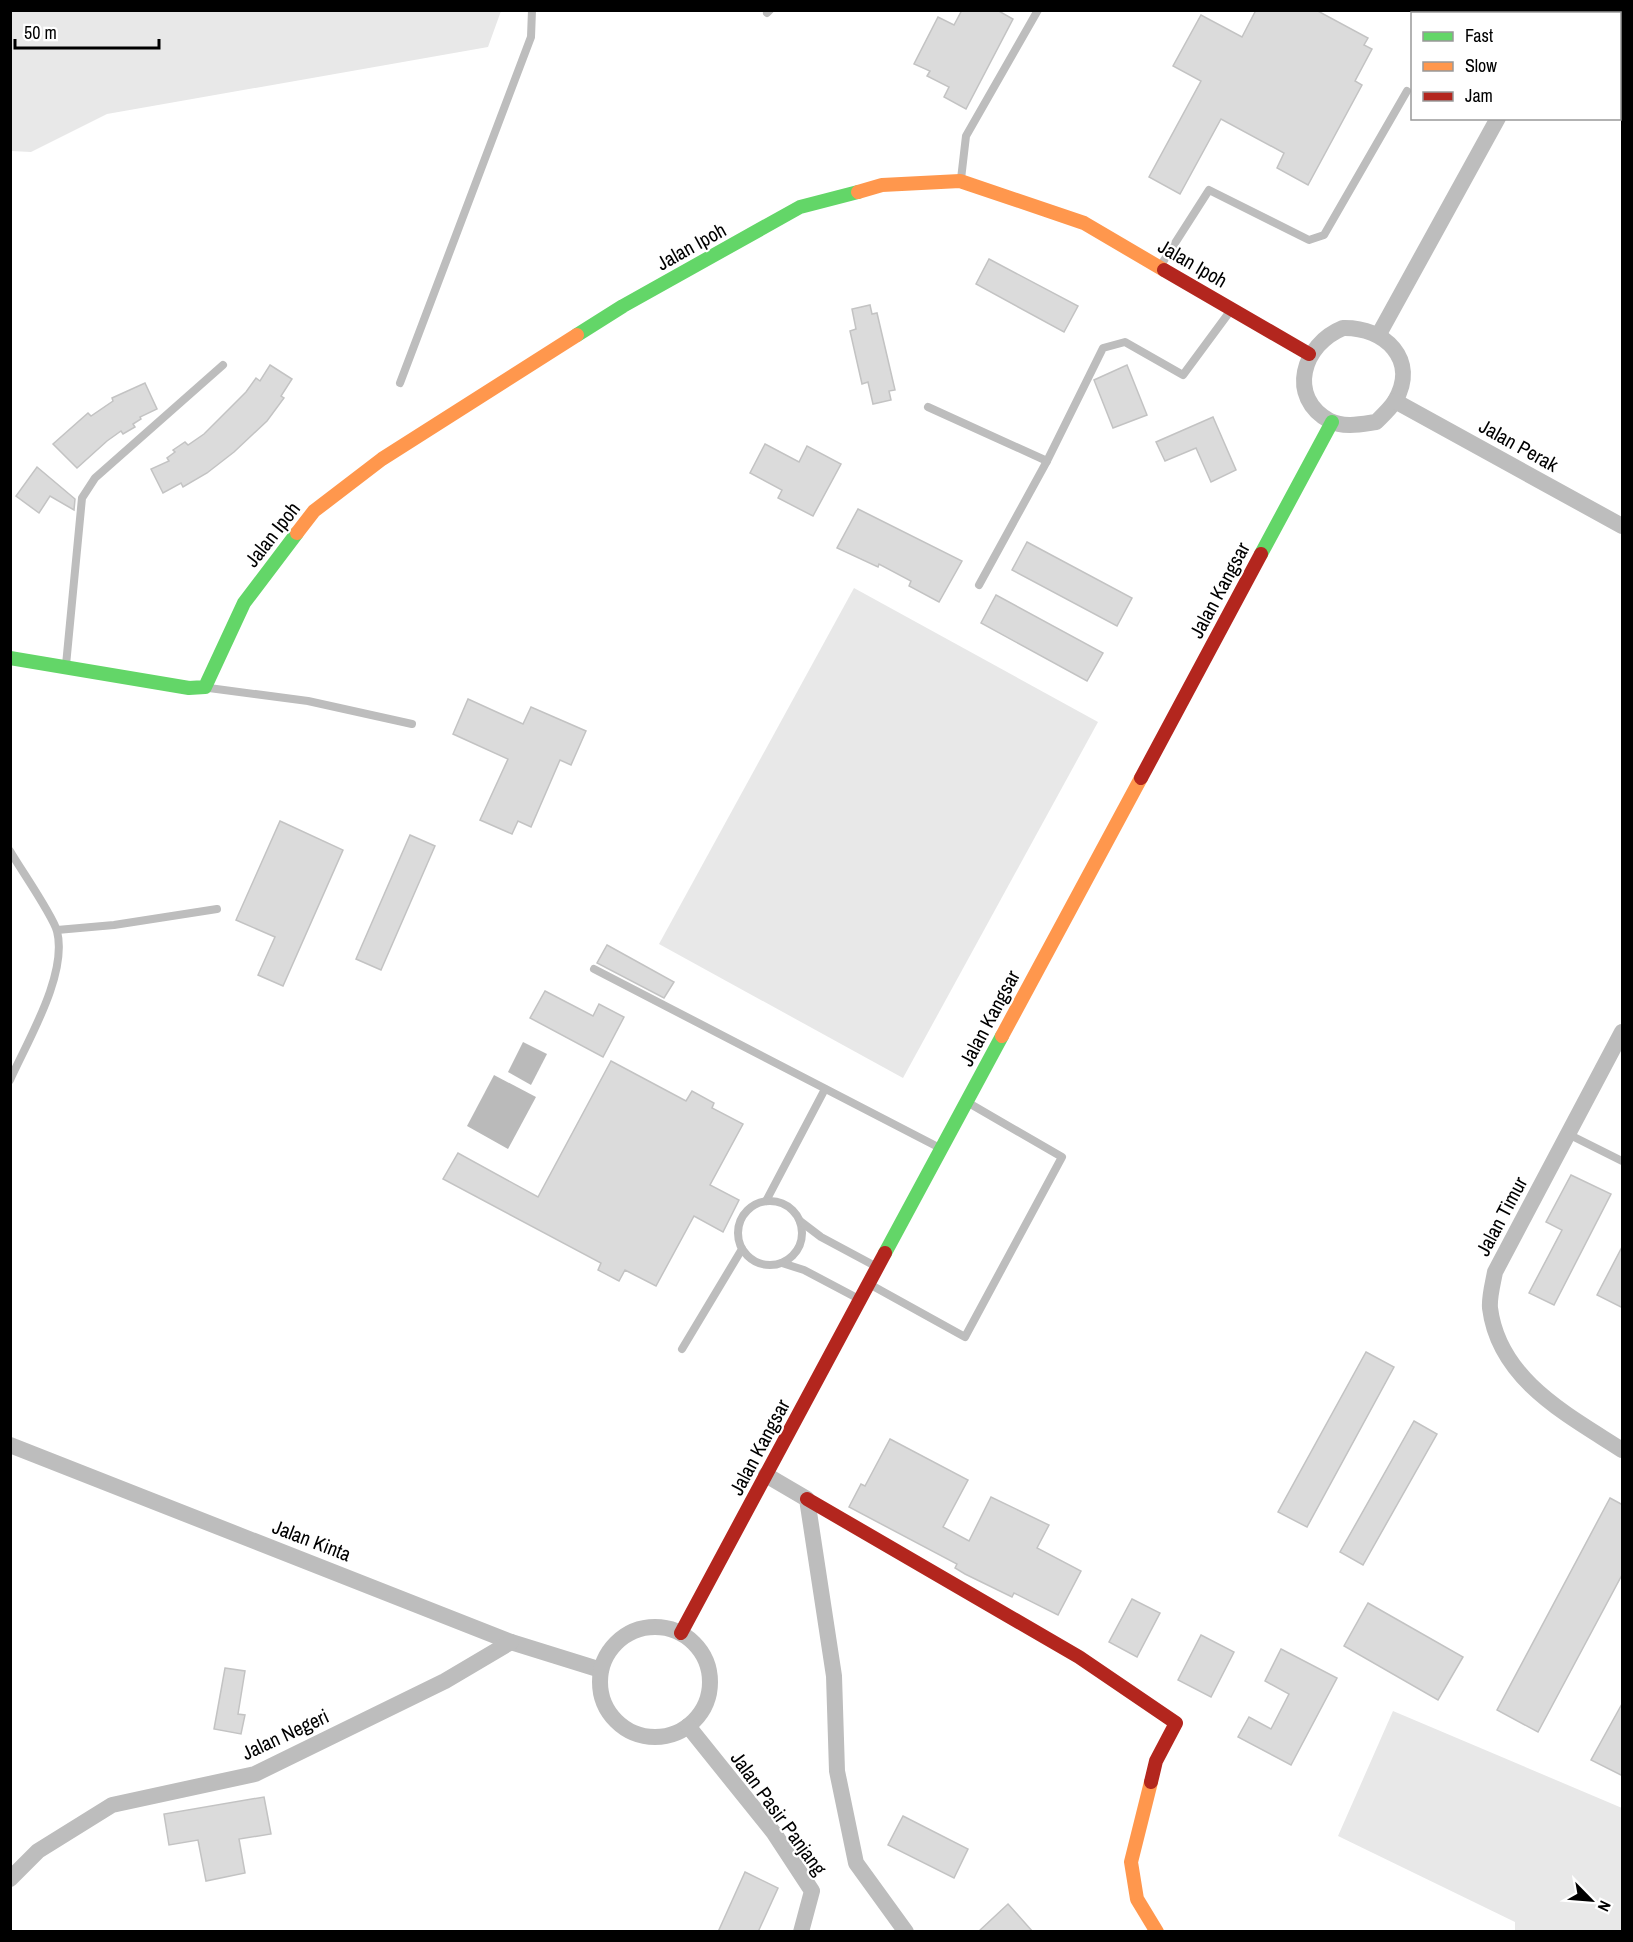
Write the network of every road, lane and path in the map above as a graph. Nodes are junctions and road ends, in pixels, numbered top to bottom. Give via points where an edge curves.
1 (532, 10) edge
2 (1038, 10) edge
3 (1407, 91) dead end
4 (1497, 120) edge
5 (960, 181) junction
6 (1160, 267) junction
7 (1232, 309) junction
8 (1379, 334) junction
9 (1309, 354) junction
10 (223, 365) dead end
11 (400, 383) dead end
12 (1395, 401) junction
13 (928, 408) dead end
14 (1332, 422) junction
15 (1047, 461) junction
16 (1623, 526) edge
17 (980, 585) dead end
18 (10, 658) edge
19 (66, 668) junction
20 (205, 687) junction
21 (412, 724) dead end
22 (10, 850) edge
23 (217, 909) dead end
24 (57, 930) junction
25 (594, 969) dead end
26 (1623, 1032) edge
27 (10, 1080) edge
28 (825, 1089) junction
29 (967, 1102) junction
30 (1568, 1134) junction
31 (941, 1149) junction
32 (1622, 1161) edge
33 (766, 1201) junction
34 (800, 1221) junction
35 (742, 1249) junction
36 (782, 1263) junction
37 (878, 1267) junction
38 (869, 1284) junction
39 (860, 1300) junction
40 (682, 1349) dead end
41 (10, 1445) edge
42 (1623, 1450) edge
43 (766, 1475) junction
44 (807, 1499) junction
45 (681, 1633) junction
46 (512, 1642) junction
47 (601, 1670) junction
48 (688, 1726) junction
49 (10, 1879) edge
50 (801, 1932) edge
51 (906, 1932) edge
52 (1156, 1932) edge

1 - 11 lane via 531,37
2 - 5 lane via 966,136
3 - 6 lane via 1324,235 1309,240 1209,190
4 - 8 street
5 - 6 street, Jalan Ipoh via 1084,223
5 - 20 street, Jalan Ipoh via 882,185 800,207 623,306 382,459 314,511 244,603
6 - 7 street, Jalan Ipoh
7 - 9 street, Jalan Ipoh
7 - 15 lane via 1183,375 1125,342 1103,348
8 - 9 street via 1343,328 1329,334
8 - 12 street via 1400,361 1402,376
9 - 14 street via 1304,371 1306,389 1313,404
10 - 19 lane via 95,478 82,498
12 - 14 street via 1376,422
12 - 16 street, Jalan Perak
13 - 15 lane
14 - 29 street, Jalan Kangsar
15 - 17 lane
18 - 19 street
19 - 20 street via 189,688
20 - 21 lane via 308,701
22 - 24 lane
23 - 24 lane
24 - 27 lane via 59,962
25 - 28 lane
26 - 30 street, Jalan Timur
28 - 31 lane
28 - 33 lane
29 - 31 street, Jalan Kangsar
29 - 38 lane via 1062,1157 965,1337
30 - 32 lane
30 - 42 street, Jalan Timur via 1495,1272 1490,1306 1497,1340 1519,1375 1550,1404
31 - 37 street, Jalan Kangsar
33 - 34 lane via 786,1205
33 - 35 lane via 752,1207 742,1219 738,1234
34 - 36 lane via 801,1241
34 - 37 lane via 821,1237
35 - 36 lane via 759,1263
35 - 40 lane
36 - 39 lane via 804,1270
37 - 38 street, Jalan Kangsar
38 - 39 street, Jalan Kangsar
39 - 43 street, Jalan Kangsar
41 - 46 street, Jalan Kinta
43 - 44 street
43 - 45 street, Jalan Kangsar
44 - 51 street via 834,1676 837,1771 856,1863
44 - 52 street via 1080,1658 1176,1723 1156,1761 1131,1862 1137,1899
45 - 47 street via 648,1627 629,1632 608,1652
45 - 48 street via 696,1645 710,1676 708,1695 700,1713
46 - 47 street, Jalan Kinta
46 - 49 street, Jalan Negeri via 445,1681 255,1774 112,1805 38,1851
47 - 48 street via 600,1692 606,1710 623,1728 645,1737 671,1735
48 - 50 street, Jalan Pasir Panjang via 774,1833 812,1892

